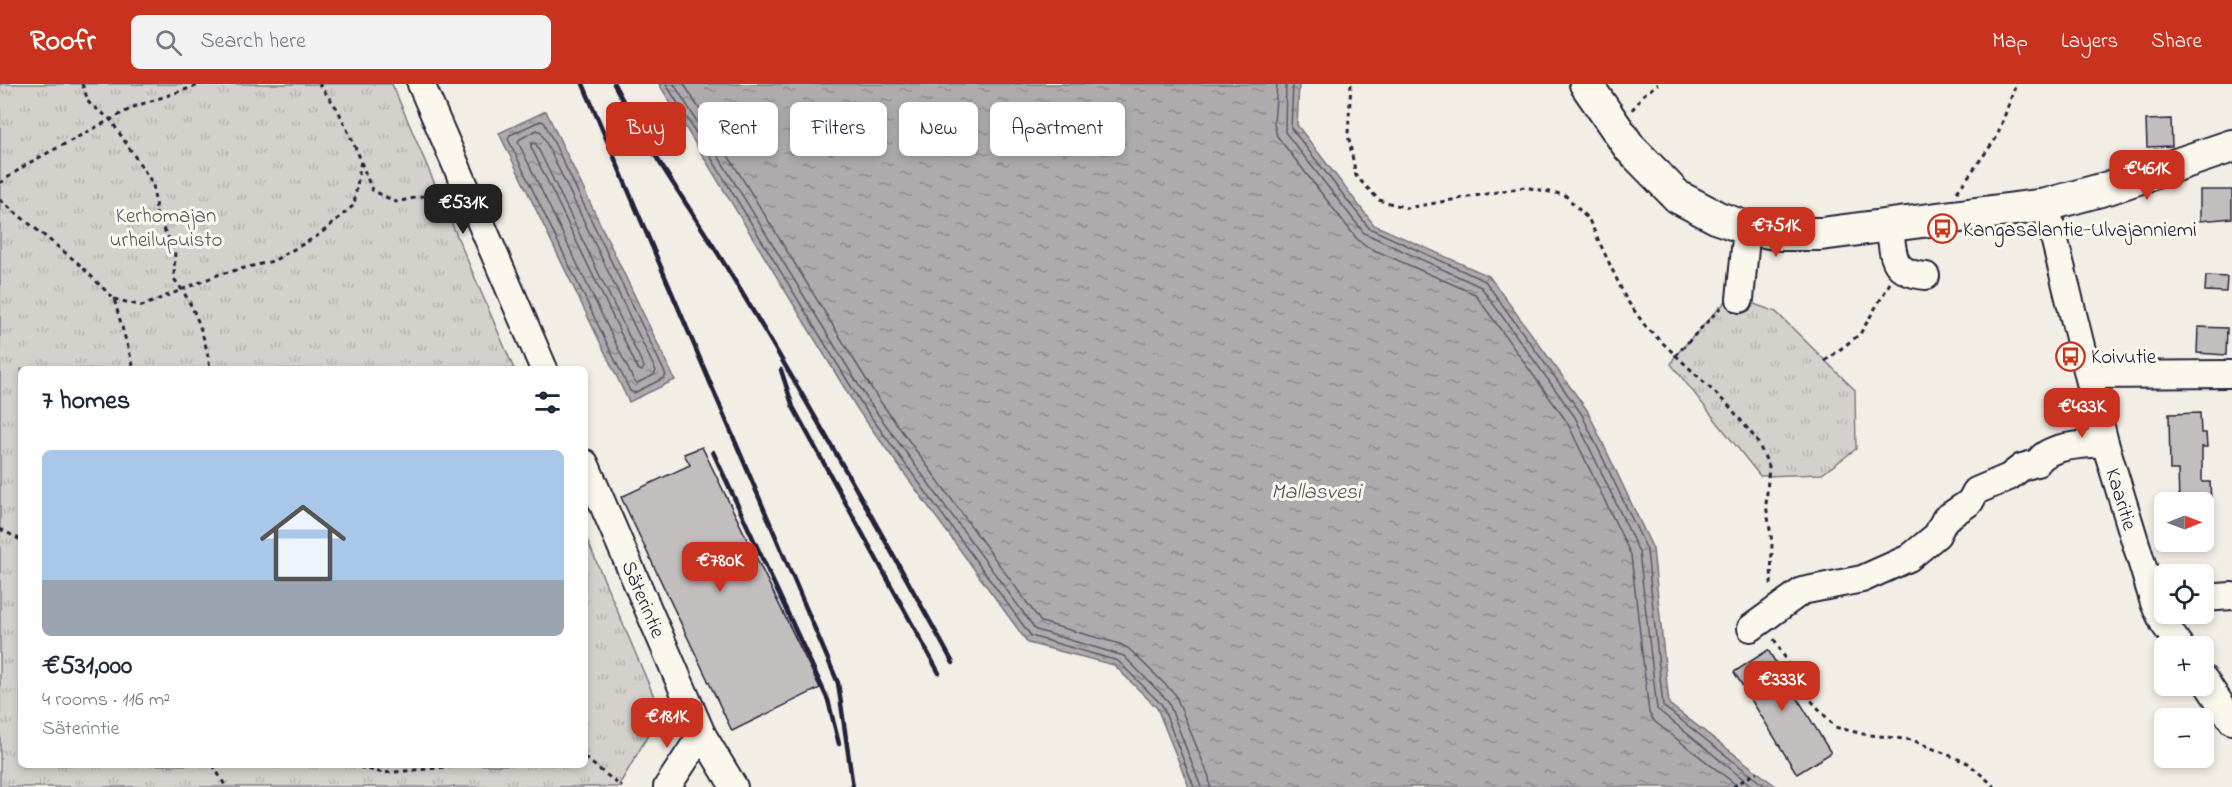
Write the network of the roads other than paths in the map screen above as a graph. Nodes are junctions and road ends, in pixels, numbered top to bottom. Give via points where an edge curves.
1 (421, 84) edge
2 (1586, 84) edge
3 (2232, 146) edge
4 (2046, 205) junction
5 (1890, 225) junction
6 (1747, 228) junction
7 (1926, 276) dead end
8 (1740, 299) road end
9 (543, 366) edge
10 (2232, 374) edge
11 (2091, 375) junction
12 (2105, 443) junction
13 (588, 470) edge
14 (2154, 588) edge
15 (2232, 596) edge
16 (2214, 597) edge
17 (1751, 628) dead end
18 (2214, 694) edge
19 (2232, 721) edge
20 (702, 734) junction
21 (667, 787) edge
22 (734, 787) edge

1 - 9 street
2 - 6 main road via 1630,148 1678,197
3 - 4 main road
4 - 5 main road
4 - 11 street, Kaaritie
5 - 6 main road via 1821,234 1781,234
5 - 7 street via 1892,253 1899,268 1911,275
6 - 8 street
10 - 11 street
11 - 12 street, Kaaritie
12 - 14 street, Kaaritie
12 - 17 street via 2061,448 2041,456 2037,463 1976,491 1970,501 1945,519 1937,535 1909,558 1862,579 1802,591
13 - 20 street, Säterintie
15 - 16 street
18 - 19 street
20 - 21 street
20 - 22 street, Säterintie

